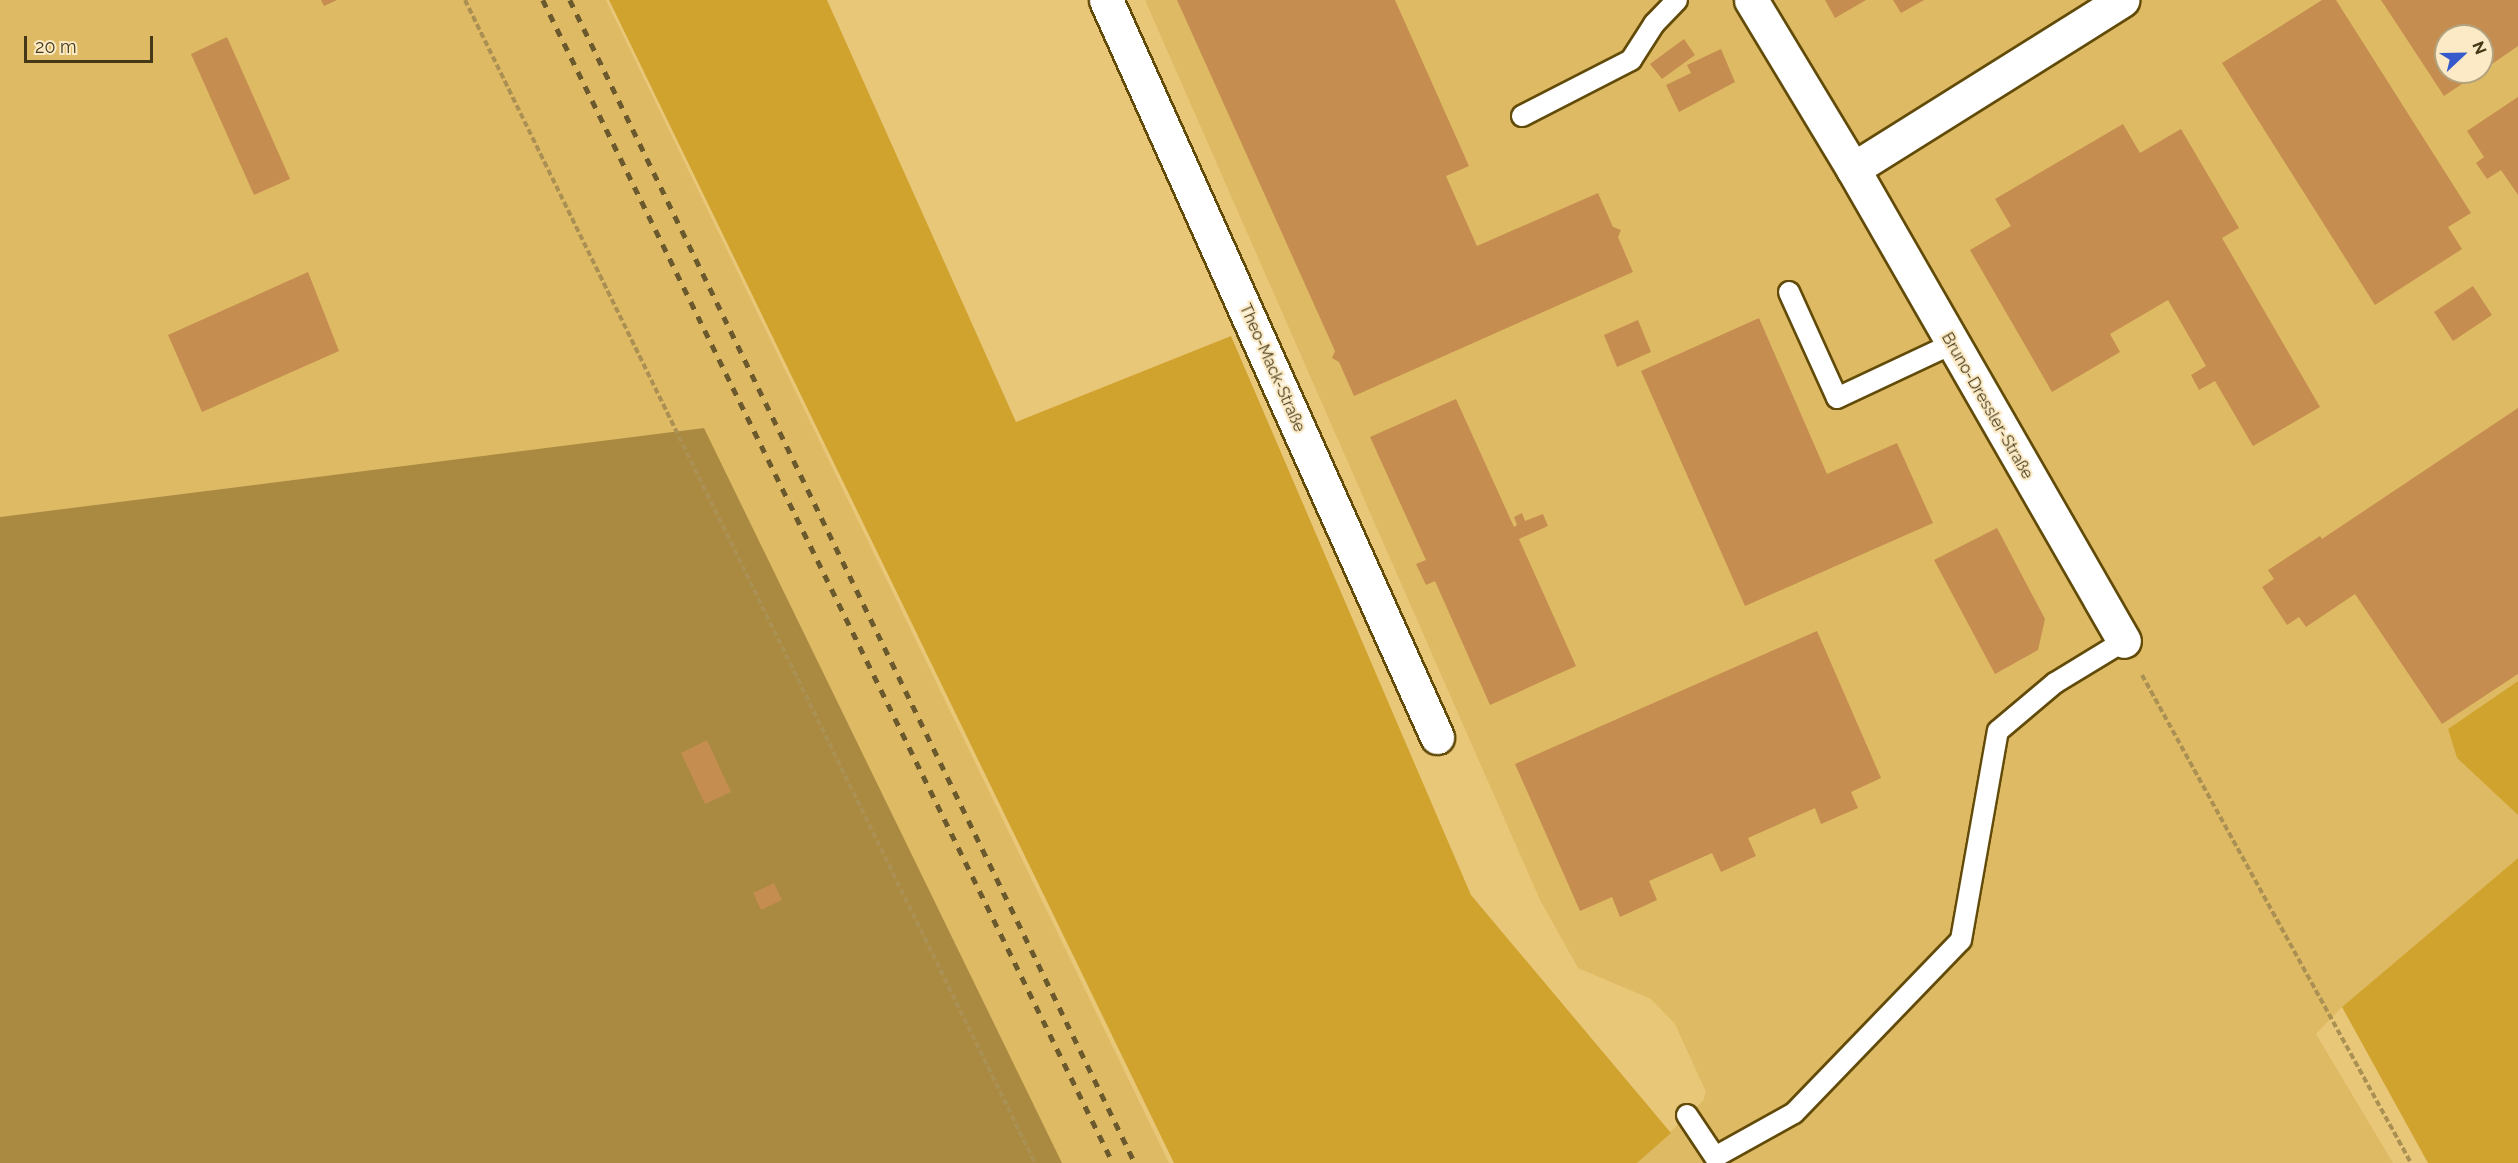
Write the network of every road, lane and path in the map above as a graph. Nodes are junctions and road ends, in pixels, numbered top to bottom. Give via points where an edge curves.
1 (465, 0) edge
2 (1106, 0) edge
3 (1677, 0) edge
4 (1751, 0) edge
5 (2122, 0) edge
6 (1522, 116) dead end
7 (1853, 169) junction
8 (1789, 292) dead end
9 (1952, 344) junction
10 (2124, 641) junction
11 (1437, 737) dead end
12 (1687, 1115) dead end
13 (1035, 1163) edge
14 (2411, 1163) edge

1 - 13 path
2 - 11 street, Theo-Mack-Straße
3 - 6 lane via 1654,24 1631,60
4 - 7 street, Bruno-Dressler-Straße
5 - 7 street
7 - 9 street, Bruno-Dressler-Straße
8 - 9 lane via 1837,398
9 - 10 street, Bruno-Dressler-Straße
10 - 12 lane via 2055,683 1998,731 1960,940 1794,1113 1715,1157
10 - 14 path

